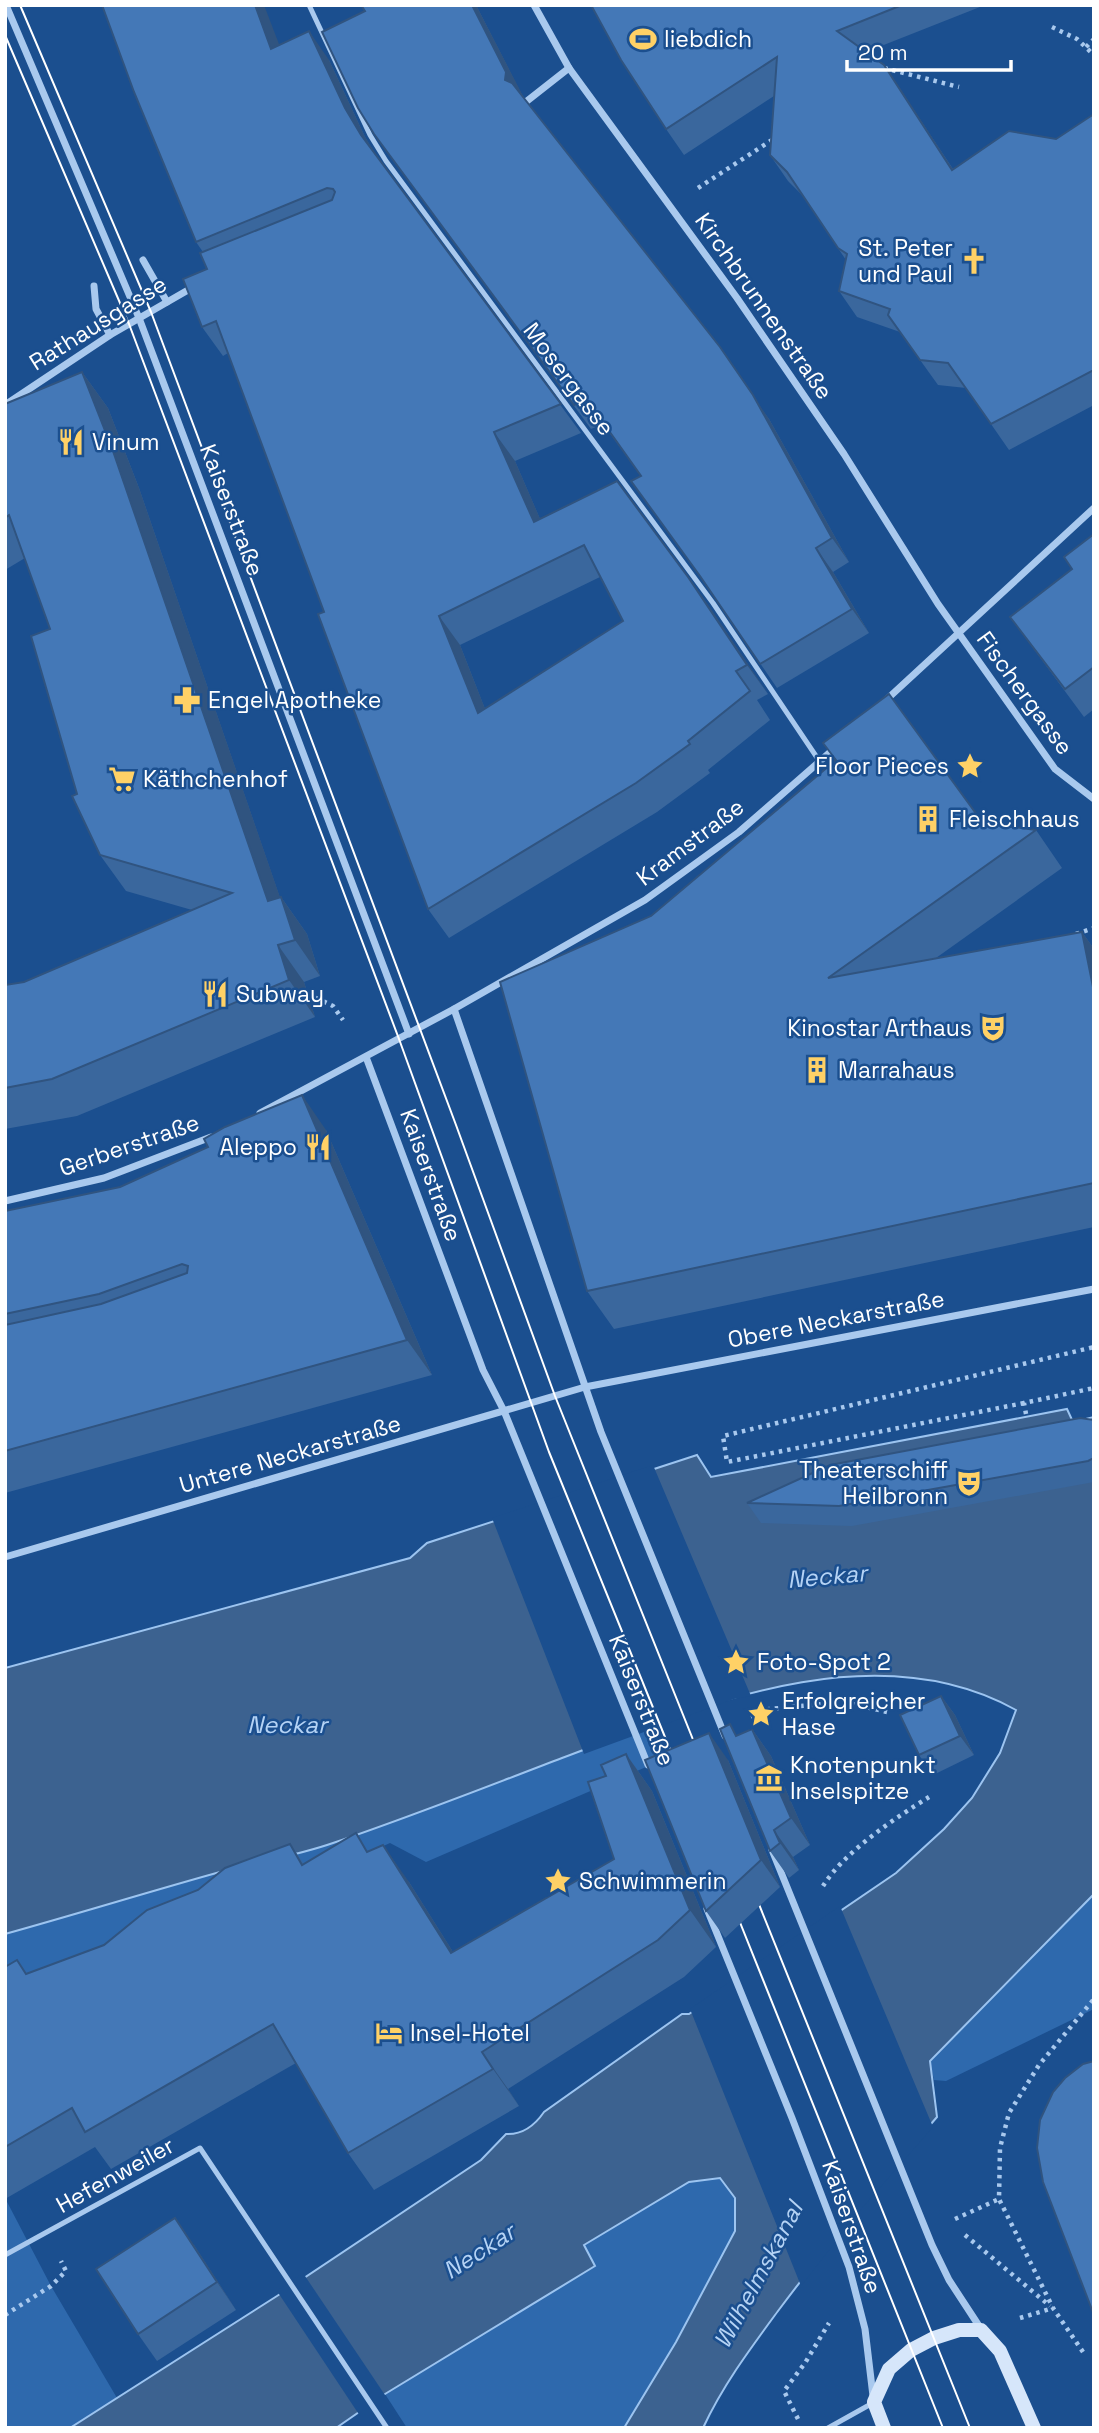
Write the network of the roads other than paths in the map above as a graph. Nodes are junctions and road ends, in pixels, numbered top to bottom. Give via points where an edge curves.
1 (6, 5) edge
2 (309, 5) edge
3 (534, 5) edge
4 (569, 68) junction
5 (527, 101) edge
6 (143, 260) dead end
7 (204, 282) edge
8 (94, 286) dead end
9 (167, 302) junction
10 (139, 318) junction
11 (110, 335) junction
12 (5, 405) edge
13 (1094, 508) edge
14 (959, 633) junction
15 (879, 707) edge
16 (839, 744) edge
17 (820, 762) junction
18 (1094, 799) edge
19 (454, 1009) junction
20 (409, 1034) junction
21 (366, 1057) junction
22 (256, 1115) edge
23 (220, 1133) edge
24 (5, 1200) edge
25 (1094, 1289) edge
26 (585, 1387) junction
27 (504, 1411) junction
28 (5, 1557) edge
29 (728, 1743) edge
30 (654, 1780) edge
31 (769, 1845) edge
32 (705, 1905) edge
33 (5, 2255) edge
34 (981, 2330) junction
35 (874, 2402) junction
36 (387, 2428) edge
37 (828, 2428) edge
38 (884, 2428) edge
39 (1034, 2428) edge

1 - 10 street, Kaiserstraße
2 - 17 lane, Mosergasse via 386,161 713,603
3 - 4 street, Kirchbrunnenstraße
4 - 5 street
4 - 14 street, Kirchbrunnenstraße via 844,454
6 - 9 street
7 - 9 street, Rathausgasse
8 - 11 street via 96,309
9 - 10 street, Rathausgasse
10 - 11 street, Rathausgasse
10 - 20 street, Kaiserstraße
11 - 12 street, Rathausgasse
13 - 14 street
14 - 15 street
14 - 18 street, Fischergasse via 1055,769
16 - 17 street, Kramstraße
17 - 19 street, Kramstraße via 672,882
19 - 20 street, Kramstraße
19 - 26 street
20 - 21 street
21 - 22 street
21 - 27 street, Kaiserstraße via 483,1370
23 - 24 street, Gerberstraße via 104,1178
25 - 26 street, Obere Neckarstraße
26 - 27 street, Untere Neckarstraße
26 - 29 street
27 - 28 street, Untere Neckarstraße
27 - 30 street, Kaiserstraße
31 - 34 street via 908,2187 949,2280
32 - 35 street, Kaiserstraße via 849,2267 865,2329
33 - 36 lane, Hefenweiler via 200,2148
34 - 35 street via 960,2330 911,2350 889,2370
34 - 39 street via 1000,2351
35 - 37 lane
35 - 38 street

